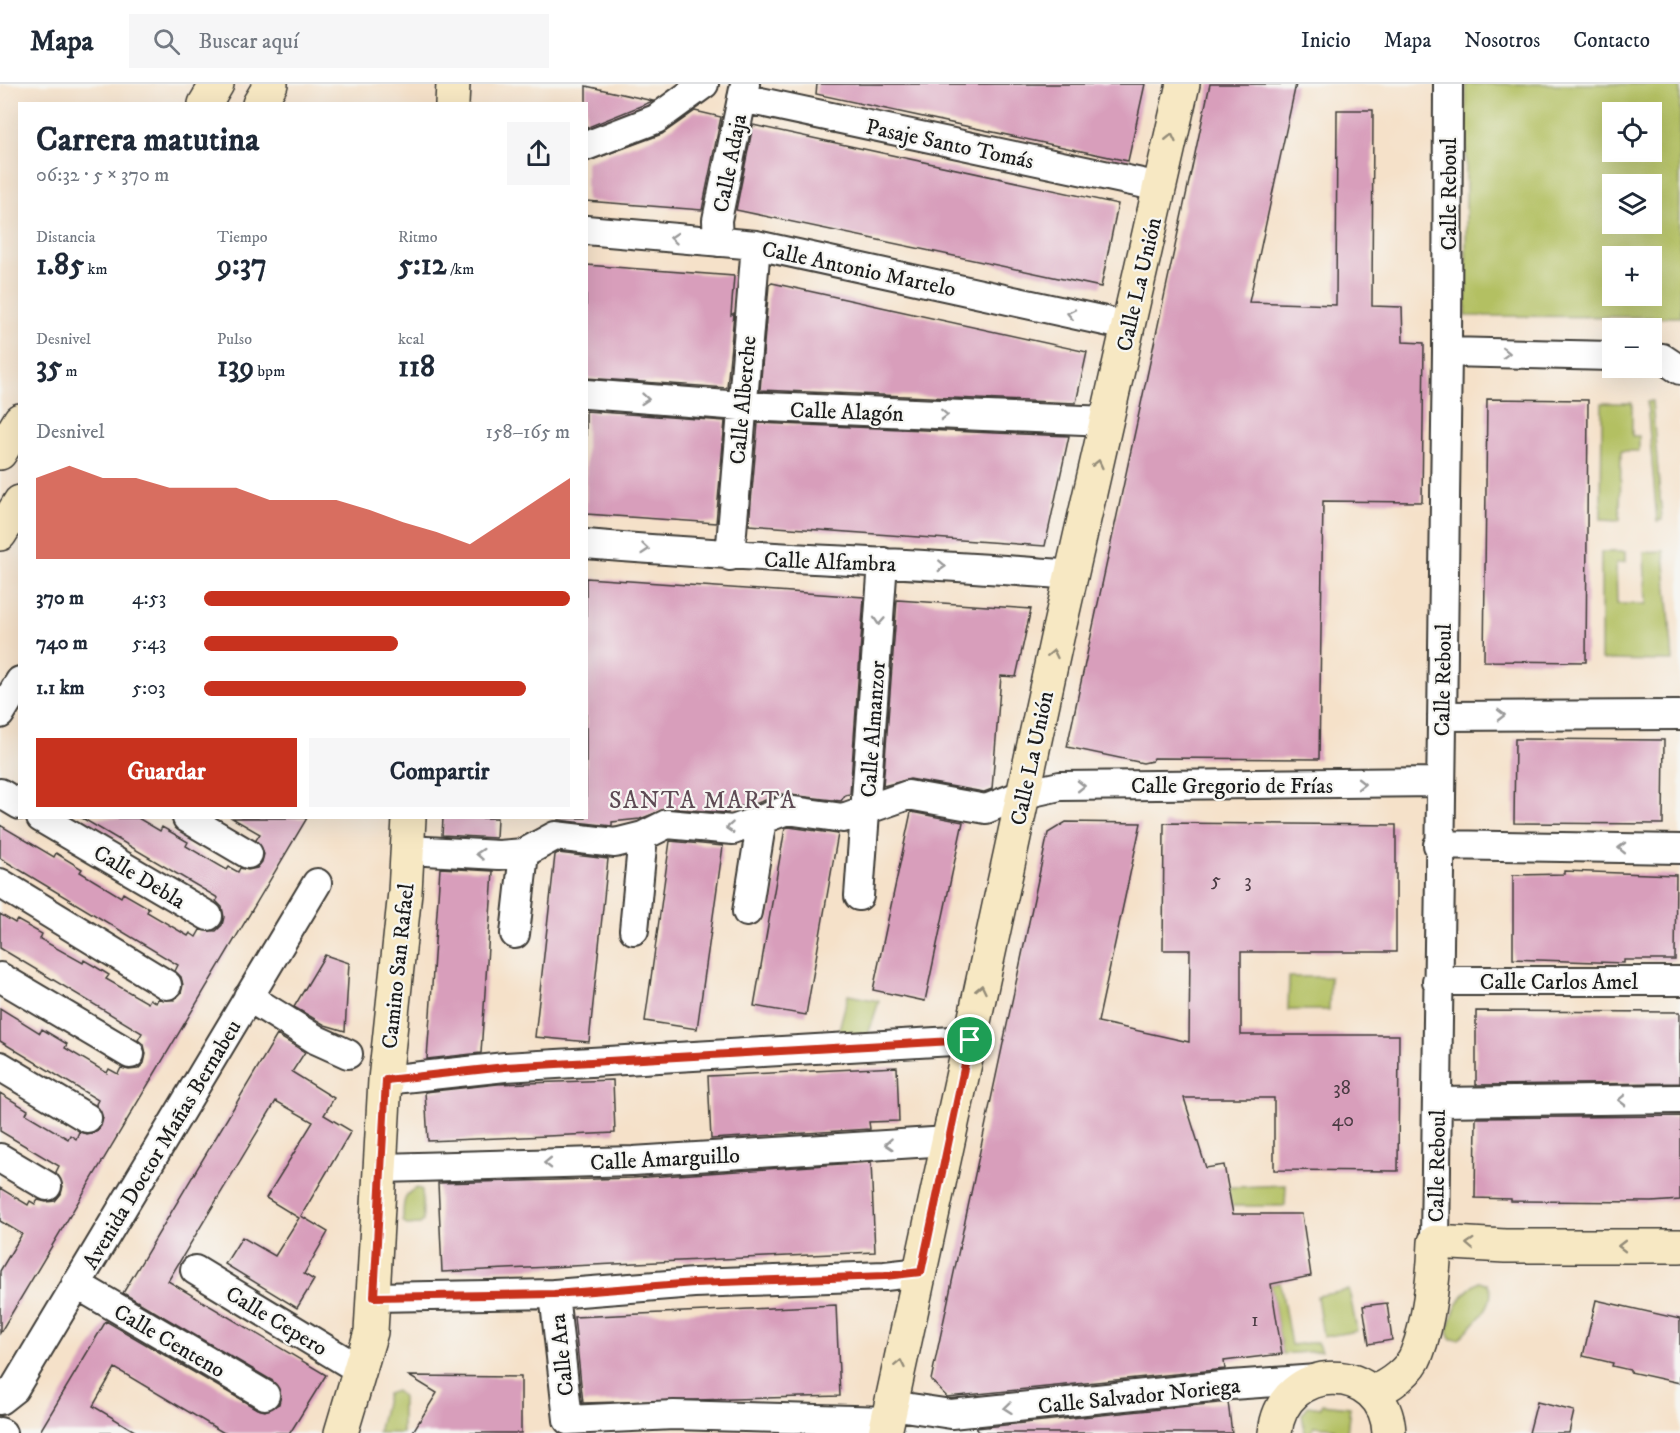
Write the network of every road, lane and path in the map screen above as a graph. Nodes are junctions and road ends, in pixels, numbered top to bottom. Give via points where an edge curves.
1 (217, 84) edge
2 (271, 84) edge
3 (453, 84) edge
4 (704, 84) edge
5 (1183, 84) edge
6 (1448, 84) edge
7 (743, 91) edge
8 (207, 102) edge
9 (260, 102) edge
10 (452, 102) edge
11 (588, 145) edge
12 (1160, 187) junction
13 (588, 230) edge
14 (718, 242) junction
15 (756, 245) junction
16 (1128, 326) junction
17 (1447, 352) junction
18 (1602, 356) edge
19 (1662, 358) edge
20 (1680, 370) edge
21 (588, 394) edge
22 (740, 406) junction
23 (1108, 421) junction
24 (18, 423) edge
25 (0, 453) edge
26 (18, 505) edge
27 (0, 534) edge
28 (588, 544) edge
29 (730, 556) junction
30 (883, 562) junction
31 (1073, 575) junction
32 (18, 684) edge
33 (0, 714) edge
34 (1680, 715) edge
35 (1442, 716) junction
36 (1440, 782) junction
37 (0, 793) edge
38 (1024, 794) junction
39 (18, 804) edge
40 (867, 810) junction
41 (43, 819) edge
42 (189, 819) edge
43 (410, 819) edge
44 (762, 819) junction
45 (644, 836) junction
46 (1438, 845) junction
47 (1680, 849) edge
48 (408, 850) junction
49 (524, 853) junction
50 (248, 854) dead end
51 (0, 883) edge
52 (317, 883) dead end
53 (859, 896) dead end
54 (747, 912) dead end
55 (208, 916) dead end
56 (634, 930) dead end
57 (515, 934) dead end
58 (0, 977) edge
59 (1437, 981) junction
60 (1680, 981) edge
61 (167, 985) dead end
62 (248, 997) junction
63 (970, 1040) junction
64 (130, 1054) dead end
65 (348, 1054) dead end
66 (0, 1066) edge
67 (386, 1080) junction
68 (1680, 1099) edge
69 (1437, 1102) junction
70 (87, 1118) dead end
71 (948, 1141) junction
72 (0, 1158) edge
73 (381, 1168) junction
74 (47, 1186) dead end
75 (1435, 1242) junction
76 (1680, 1246) edge
77 (195, 1270) dead end
78 (921, 1272) junction
79 (76, 1284) junction
80 (554, 1294) junction
81 (374, 1297) junction
82 (360, 1370) junction
83 (1317, 1378) junction
84 (1372, 1392) junction
85 (265, 1395) dead end
86 (0, 1400) edge
87 (888, 1420) edge
88 (341, 1433) edge
89 (1275, 1433) edge
90 (1389, 1433) edge

1 - 8 main road
2 - 9 main road
3 - 10 main road
4 - 11 street via 656,119
12 -> 5 main road, Calle La Unión
6 - 17 street, Calle Reboul
7 - 12 street, Pasaje Santo Tomás via 814,114
7 - 14 street, Calle Adaja via 717,220
12 - 16 main road, Calle La Unión
14 -> 13 street, Calle Antonio Martelo
14 - 15 street, Calle Antonio Martelo
16 -> 15 street, Calle Antonio Martelo
15 - 22 street, Calle Alberche
16 - 23 main road, Calle La Unión
17 -> 18 street
17 - 35 street, Calle Reboul
19 - 20 street
21 -> 22 street, Calle Alagón
22 -> 23 street, Calle Alagón
22 - 29 street, Calle Alberche
31 -> 23 main road, Calle La Unión
24 - 25 main road
26 - 27 main road
28 -> 29 street, Calle Alfambra
29 - 30 street, Calle Alfambra
30 -> 31 street, Calle Alfambra
30 -> 40 street, Calle Almanzor
38 -> 31 main road, Calle La Unión
32 - 33 street
35 -> 34 street
35 - 36 street, Calle Reboul
38 -> 36 street, Calle Gregorio de Frías via 1060,786
36 - 46 street, Calle Reboul
37 - 39 street
38 - 40 street, Calle Gregorio de Frías via 986,809 908,795
63 -> 38 main road, Calle La Unión
40 - 44 street, Calle Gregorio de Frías via 843,818 787,810
40 - 53 street, Calle Almanzor
41 - 55 street, Calle Debla
42 - 50 street
43 - 48 main road, Camino San Rafael
44 -> 45 street, Calle Gregorio de Frías via 733,830 667,824
44 - 54 street
45 - 49 street, Calle Gregorio de Frías via 615,843 555,836
45 - 56 street
47 -> 46 street
46 - 59 street, Calle Reboul
49 -> 48 street
48 - 67 main road, Camino San Rafael
49 - 57 street
51 - 61 street
52 - 62 street, Avenida Doctor Mañas Bernabeu
58 - 64 street
59 - 60 street, Calle Carlos Amel
59 - 69 street, Calle Reboul
62 - 65 street via 317,1040
62 - 79 street, Avenida Doctor Mañas Bernabeu
63 - 67 street via 505,1067
63 - 71 main road, Calle La Unión
66 - 70 street
67 - 73 main road, Camino San Rafael
68 -> 69 street
69 - 75 street, Calle Reboul
71 -> 73 street, Calle Amarguillo via 633,1161
71 - 78 main road, Calle La Unión
72 - 74 street
73 - 81 main road, Camino San Rafael
76 -> 75 main road
75 - 84 main road, Calle Reboul via 1434,1275 1417,1355 1395,1380
77 - 82 street, Calle Cepero
78 - 80 street
87 -> 78 main road, Calle La Unión
79 - 85 street, Calle Centeno
79 - 86 street, Avenida Doctor Mañas Bernabeu via 14,1389
80 - 81 street
80 - 87 street, Calle Ara via 568,1420 674,1415
81 - 82 main road, Camino San Rafael via 371,1332
82 - 88 main road, Camino San Rafael
83 - 84 main road via 1357,1381
83 -> 87 street, Calle Salvador Noriega
83 - 89 main road via 1296,1389 1281,1408
84 - 90 main road via 1388,1417

